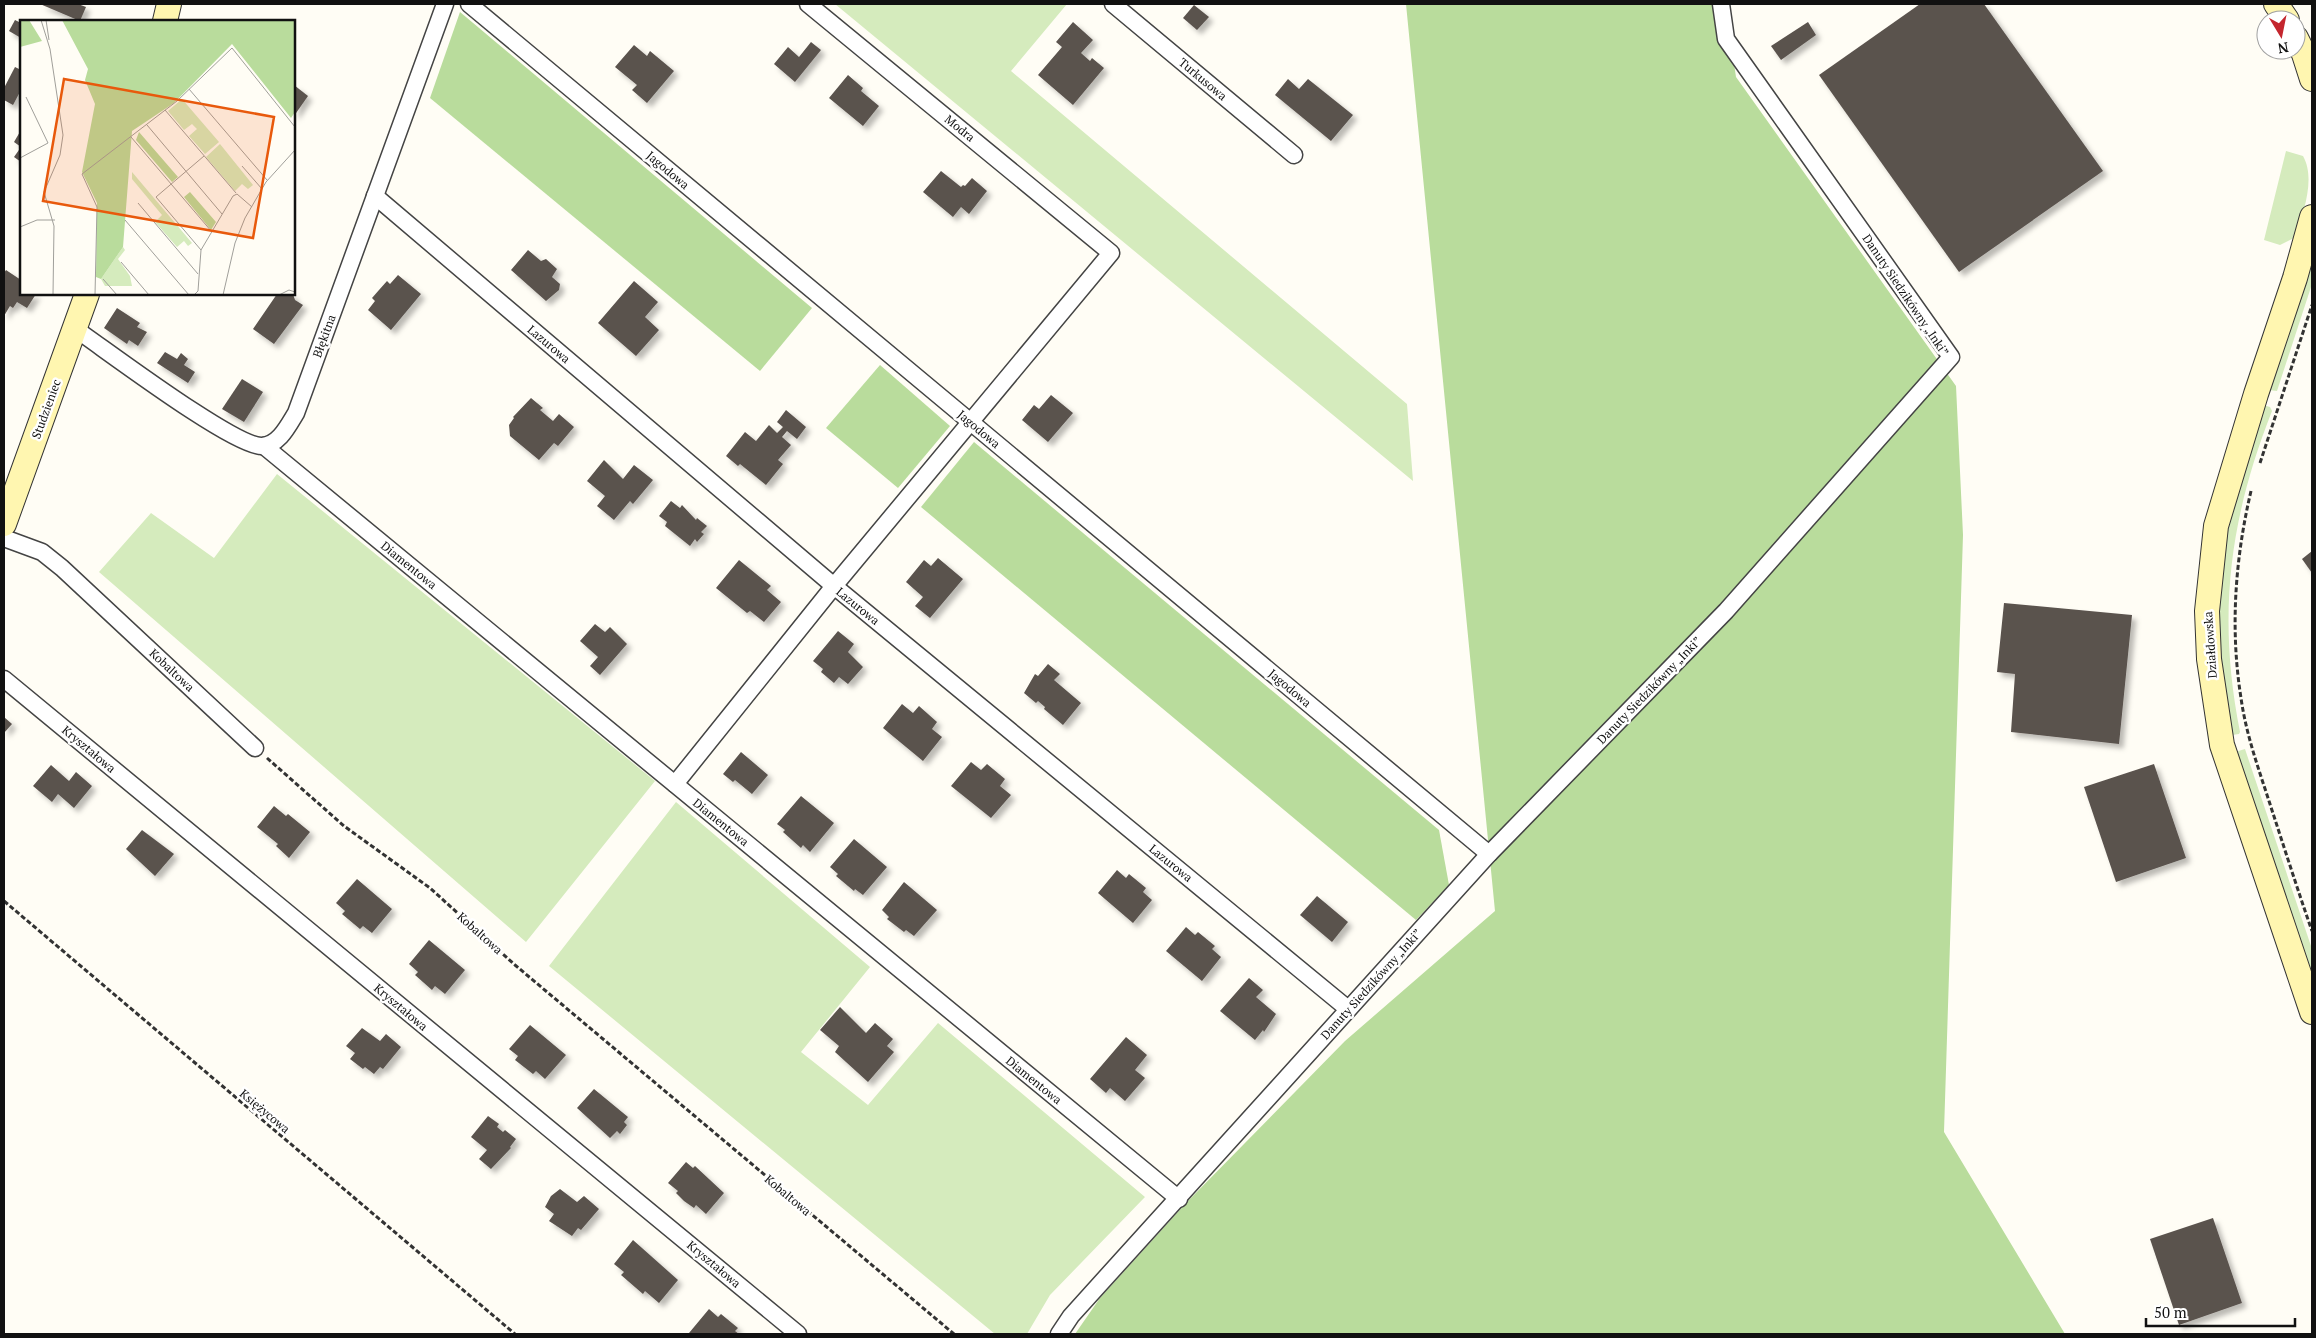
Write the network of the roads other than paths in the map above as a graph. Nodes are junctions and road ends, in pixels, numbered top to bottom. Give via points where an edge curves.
1 (169, 4) edge
2 (445, 4) edge
3 (469, 4) edge
4 (808, 4) edge
5 (1113, 4) edge
6 (1721, 4) edge
7 (165, 20) edge
8 (2306, 60) edge
9 (2312, 79) edge
10 (1294, 155) dead end
11 (375, 196) junction
12 (2312, 217) edge
13 (87, 295) edge
14 (74, 328) junction
15 (971, 423) junction
16 (264, 446) junction
17 (4, 524) edge
18 (4, 538) edge
19 (834, 586) junction
20 (4, 679) edge
21 (255, 748) road end
22 (675, 784) junction
23 (1489, 854) junction
24 (1348, 1009) junction
25 (2312, 1012) edge
26 (1179, 1199) junction
27 (798, 1334) edge
28 (1059, 1334) edge

1 - 7 street
2 - 11 street, Błękitna
3 - 15 street, Jagodowa
4 - 15 street, Modra via 1112,253
5 - 10 street, Turkusowa
6 - 23 street, Danuty Siedzikówny „Inki” via 1726,39 1950,357 1726,611
8 - 9 street
11 - 16 street, Błękitna via 296,413 280,438
11 - 19 street, Lazurowa
12 - 25 street, Działdowska via 2216,526 2207,611 2209,659 2222,745
13 - 14 street, Studzieniec
14 - 16 street via 219,428 252,445
14 - 17 street, Studzieniec
15 - 19 street
15 - 23 street, Jagodowa
16 - 22 street, Diamentowa
18 - 21 street, Kobaltowa via 42,552 62,568
19 - 22 street
19 - 24 street, Lazurowa
20 - 27 street, Kryształowa
22 - 26 street, Diamentowa
23 - 24 street, Danuty Siedzikówny „Inki”
24 - 26 street, Danuty Siedzikówny „Inki”
26 - 28 street, Danuty Siedzikówny „Inki” via 1071,1316

